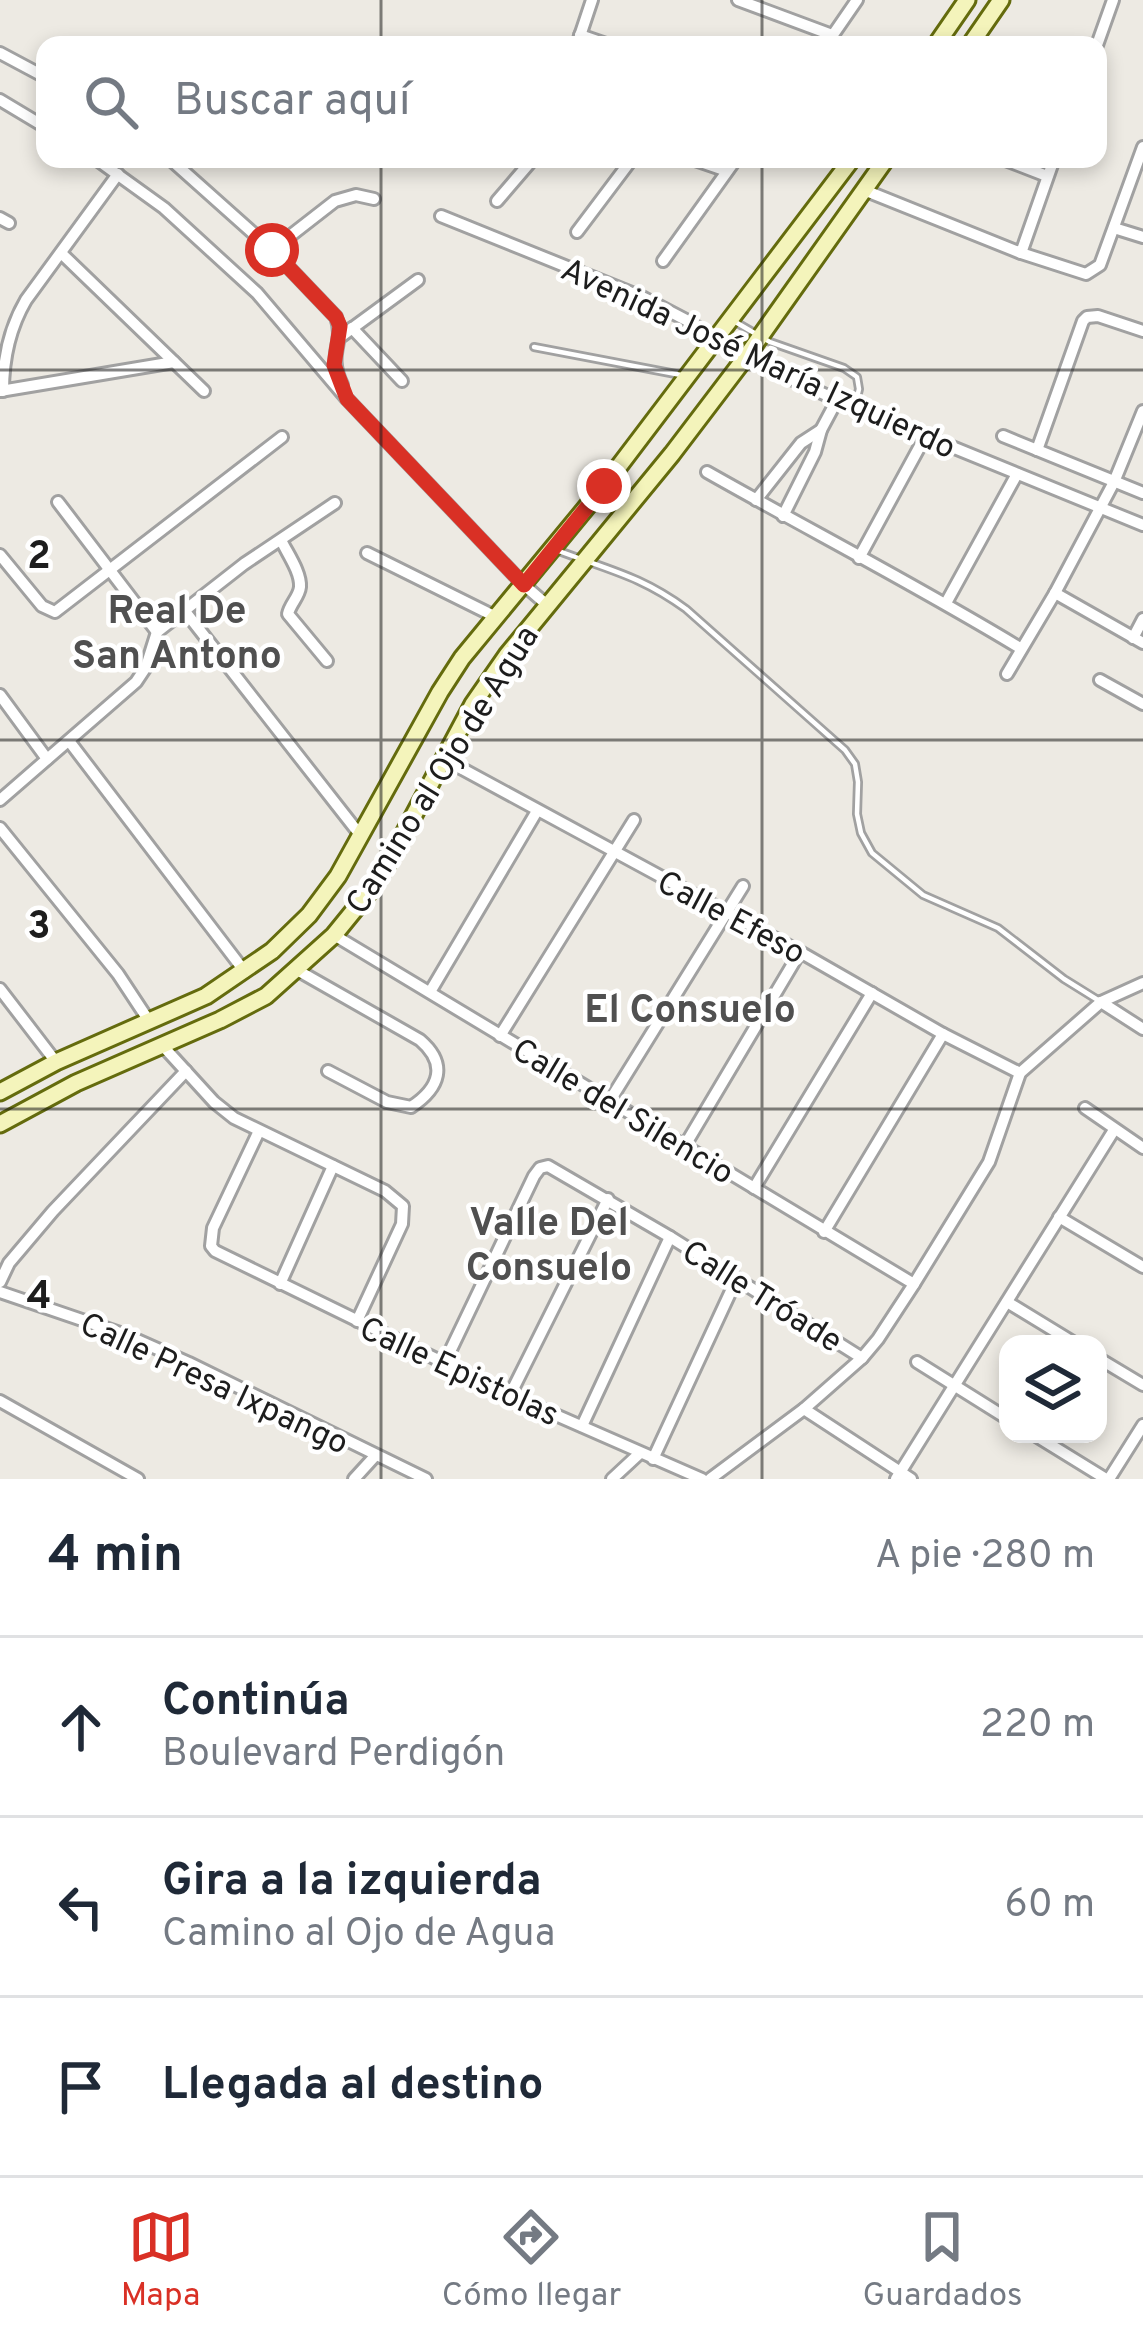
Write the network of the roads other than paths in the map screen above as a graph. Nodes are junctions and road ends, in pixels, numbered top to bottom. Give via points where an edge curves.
1 (592, 0) edge
2 (738, 0) edge
3 (857, 0) edge
4 (967, 0) edge
5 (1000, 0) edge
6 (1113, 0) edge
7 (580, 36) edge
8 (820, 36) edge
9 (832, 36) edge
10 (942, 36) edge
11 (976, 36) edge
12 (1100, 36) edge
13 (0, 53) edge
14 (36, 72) edge
15 (0, 100) edge
16 (36, 122) edge
17 (1143, 147) edge
18 (109, 168) edge
19 (180, 168) edge
20 (525, 168) edge
21 (625, 168) edge
22 (718, 168) edge
23 (729, 168) edge
24 (845, 168) edge
25 (880, 168) edge
26 (1027, 168) edge
27 (1050, 168) edge
28 (727, 171) junction
29 (118, 174) junction
30 (1047, 176) junction
31 (864, 190) junction
32 (374, 199) dead end
33 (497, 201) dead end
34 (441, 216) dead end
35 (1114, 228) junction
36 (578, 232) dead end
37 (1143, 237) edge
38 (272, 250) junction
39 (61, 253) junction
40 (1021, 253) junction
41 (663, 261) dead end
42 (418, 280) dead end
43 (732, 320) junction
44 (352, 328) junction
45 (1143, 331) edge
46 (759, 337) junction
47 (339, 338) junction
48 (717, 339) junction
49 (534, 347) dead end
50 (745, 358) junction
51 (174, 362) junction
52 (688, 376) junction
53 (402, 381) dead end
54 (1, 391) edge
55 (205, 391) dead end
56 (347, 399) junction
57 (837, 400) junction
58 (854, 406) junction
59 (1143, 411) edge
60 (821, 430) junction
61 (926, 435) junction
62 (1004, 436) dead end
63 (282, 437) dead end
64 (1037, 450) junction
65 (707, 472) dead end
66 (1017, 474) junction
67 (1114, 482) junction
68 (1143, 493) edge
69 (756, 500) junction
70 (58, 502) dead end
71 (335, 503) dead end
72 (1099, 508) junction
73 (783, 516) junction
74 (1143, 525) edge
75 (281, 540) junction
76 (554, 548) junction
77 (367, 553) dead end
78 (0, 555) edge
79 (860, 558) junction
80 (584, 560) junction
81 (108, 572) junction
82 (524, 585) junction
83 (1054, 593) junction
84 (946, 603) junction
85 (546, 604) junction
86 (184, 610) junction
87 (496, 617) junction
88 (1143, 619) edge
89 (157, 632) junction
90 (1138, 640) edge
91 (1020, 648) junction
92 (327, 662) dead end
93 (1006, 674) dead end
94 (1100, 680) dead end
95 (0, 694) edge
96 (1143, 704) edge
97 (69, 741) junction
98 (46, 759) junction
99 (444, 760) junction
100 (0, 800) edge
101 (537, 811) junction
102 (634, 820) dead end
103 (0, 828) edge
104 (362, 836) junction
105 (614, 852) junction
106 (743, 886) dead end
107 (726, 914) junction
108 (334, 934) junction
109 (800, 952) junction
110 (297, 970) junction
111 (245, 972) junction
112 (1143, 982) edge
113 (0, 989) edge
114 (430, 992) junction
115 (872, 993) junction
116 (1101, 1002) junction
117 (148, 1021) junction
118 (1143, 1029) edge
119 (943, 1034) junction
120 (500, 1036) junction
121 (162, 1045) junction
122 (56, 1062) junction
123 (186, 1071) junction
124 (328, 1072) dead end
125 (1020, 1073) junction
126 (0, 1092) edge
127 (609, 1102) junction
128 (1085, 1108) dead end
129 (0, 1124) edge
130 (1114, 1130) junction
131 (259, 1132) junction
132 (684, 1147) junction
133 (1143, 1148) edge
134 (333, 1166) junction
135 (754, 1187) junction
136 (608, 1199) junction
137 (1059, 1217) junction
138 (824, 1232) junction
139 (670, 1237) junction
140 (1143, 1268) edge
141 (737, 1278) junction
142 (0, 1282) edge
143 (280, 1284) junction
144 (914, 1284) junction
145 (0, 1292) edge
146 (1007, 1302) junction
147 (357, 1321) junction
148 (1061, 1335) edge
149 (862, 1358) junction
150 (917, 1362) dead end
151 (1107, 1363) edge
152 (444, 1364) junction
153 (1143, 1385) edge
154 (956, 1386) junction
155 (511, 1395) junction
156 (0, 1401) edge
157 (804, 1409) junction
158 (999, 1413) edge
159 (1143, 1425) edge
160 (582, 1426) junction
161 (1048, 1443) edge
162 (640, 1453) junction
163 (375, 1456) junction
164 (653, 1459) junction
165 (902, 1477) edge
166 (138, 1479) edge
167 (354, 1479) edge
168 (427, 1479) edge
169 (612, 1479) edge
170 (706, 1479) edge
171 (1108, 1479) edge

1 - 7 street
2 - 8 street
3 - 9 street
4 - 10 street
5 - 11 street
6 - 12 street
13 - 14 street
15 - 16 street
17 - 35 street
18 - 29 street
19 - 38 street
20 - 33 street
21 - 36 street
22 - 28 street
23 - 28 street
24 - 43 street, Camino al Ojo de Agua
25 - 31 street, Camino al Ojo de Agua
26 - 30 street
27 - 30 street
28 - 41 street
29 - 39 street
29 - 56 street via 257,293
30 - 40 street
31 - 40 street
31 - 46 street, Camino al Ojo de Agua
32 - 38 street via 335,200
34 - 48 street, Avenida José María Izquierdo via 644,298
35 - 37 street
35 - 40 street via 1094,271
38 - 47 street via 336,317
39 - 51 street
39 - 54 street via 13,322
42 - 44 street
43 - 46 lane
43 - 48 street, Camino al Ojo de Agua
44 - 47 street
44 - 53 street
45 - 64 street via 1091,315 1083,321
46 - 50 street, Camino al Ojo de Agua
46 - 58 lane via 857,377
47 - 56 street via 334,365
48 - 50 street, Avenida José María Izquierdo
48 - 52 street, Camino al Ojo de Agua
49 - 52 lane
50 - 57 street, Avenida José María Izquierdo
50 - 80 street, Camino al Ojo de Agua
51 - 54 street
51 - 55 street
52 - 76 street, Camino al Ojo de Agua
56 - 82 street
57 - 58 street, Avenida José María Izquierdo
57 - 60 street
58 - 61 street, Avenida José María Izquierdo
59 - 67 street
60 - 69 street
60 - 73 street
61 - 66 street, Avenida José María Izquierdo
61 - 79 street
62 - 64 street
63 - 81 street
64 - 67 street
65 - 69 street
66 - 72 street, Avenida José María Izquierdo
66 - 84 street
67 - 68 street
67 - 72 street
69 - 73 street
70 - 81 street
71 - 75 street
72 - 74 street, Avenida José María Izquierdo
72 - 83 street
73 - 79 street
75 - 86 street
75 - 92 street via 300,585 288,614
76 - 80 lane
76 - 82 street, Camino al Ojo de Agua
77 - 87 street
78 - 81 street via 55,612
79 - 84 street
80 - 85 street, Camino al Ojo de Agua
80 - 116 lane via 657,588 845,750 855,764 861,833 904,881 998,928
81 - 89 street
82 - 85 street
82 - 87 street, Camino al Ojo de Agua
83 - 90 street
83 - 91 street
84 - 91 street
85 - 99 street, Camino al Ojo de Agua via 473,704
86 - 89 street
86 - 104 street
87 - 104 street, Camino al Ojo de Agua via 440,692
88 - 90 street
89 - 97 street via 136,682
91 - 93 street
94 - 96 street
95 - 98 street
97 - 98 street
97 - 111 street
98 - 100 street
99 - 101 street, Calle Efeso
99 - 108 street, Camino al Ojo de Agua via 391,858
101 - 105 street, Calle Efeso
101 - 114 street
102 - 105 street
103 - 117 street
104 - 111 street, Camino al Ojo de Agua via 309,915
105 - 107 street, Calle Efeso
105 - 120 street
106 - 107 street
107 - 109 street, Calle Efeso
107 - 127 street
108 - 110 street, Camino al Ojo de Agua
108 - 114 street, Calle del Silencio
109 - 115 street, Calle Efeso
109 - 132 street
110 - 121 street, Camino al Ojo de Agua via 266,995
110 - 124 street via 420,1040 437,1066 435,1081 411,1107
111 - 117 street, Camino al Ojo de Agua
112 - 116 street
113 - 122 street
114 - 120 street, Calle del Silencio
115 - 119 street, Calle Efeso
115 - 135 street
116 - 118 street
116 - 125 street
117 - 122 street, Camino al Ojo de Agua
119 - 125 street, Calle Efeso
119 - 138 street
120 - 127 street, Calle del Silencio
121 - 123 street
121 - 129 street, Camino al Ojo de Agua
122 - 126 street, Camino al Ojo de Agua
123 - 131 street
123 - 142 street via 52,1211
125 - 144 street via 989,1162
127 - 132 street, Calle del Silencio
128 - 130 street
130 - 133 street
130 - 137 street
131 - 134 street
131 - 143 street, Calle Epistolas via 211,1246
132 - 135 street, Calle del Silencio
134 - 143 street
134 - 147 street via 403,1206
135 - 138 street, Calle del Silencio
136 - 139 street, Calle Tróade
136 - 152 street, Calle Tróade via 557,1169 540,1168
136 - 155 street
137 - 140 street
137 - 146 street
138 - 144 street, Calle del Silencio
139 - 141 street, Calle Tróade
139 - 160 street
141 - 149 street, Calle Tróade
141 - 164 street
143 - 147 street, Calle Epistolas
144 - 149 street
145 - 163 street, Calle Presa Ixpango via 147,1344
146 - 148 street
146 - 154 street
147 - 152 street, Calle Epistolas
149 - 157 street
150 - 154 street
151 - 153 street
152 - 155 street, Calle Epistolas
154 - 158 street
154 - 165 street
155 - 160 street, Calle Epistolas
156 - 166 street
157 - 165 street
157 - 170 street
159 - 171 street
160 - 162 street, Calle Epistolas
161 - 171 street
162 - 164 street, Calle Epistolas
162 - 169 street
163 - 167 street
163 - 168 street, Calle Presa Ixpango
164 - 170 street, Calle Epistolas

